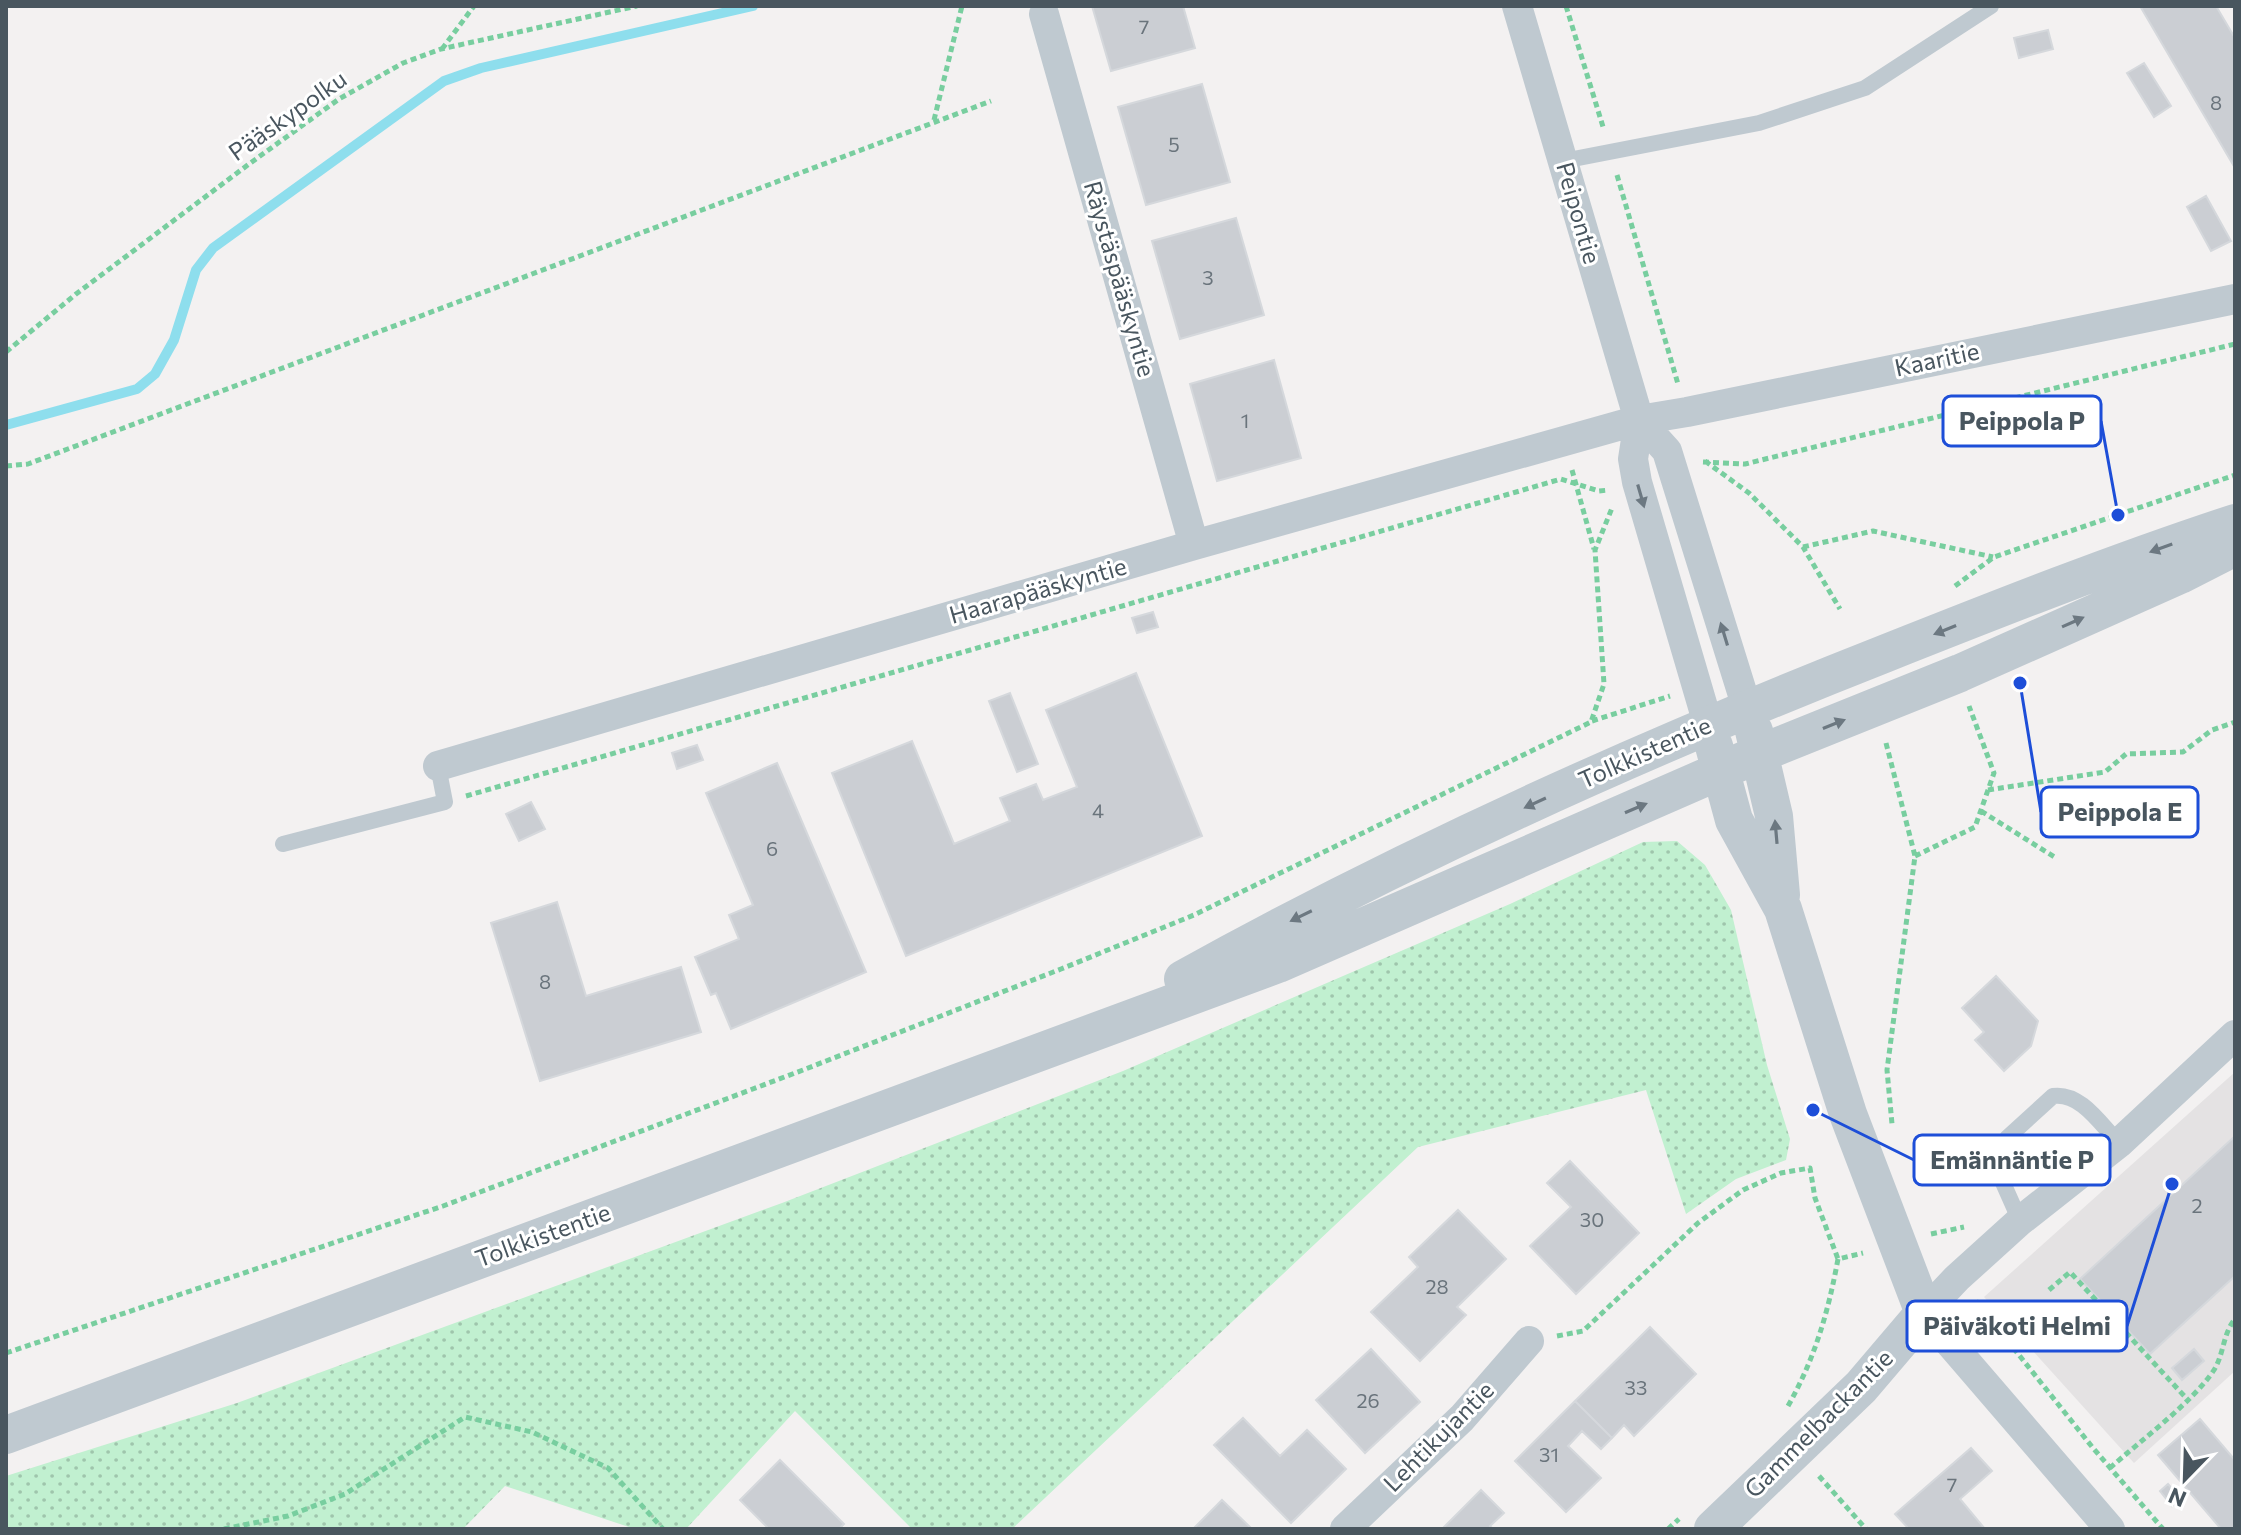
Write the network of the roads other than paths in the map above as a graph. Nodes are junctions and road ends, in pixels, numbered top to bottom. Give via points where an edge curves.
1 (1517, 6) edge
2 (1991, 6) edge
3 (1044, 14) dead end
4 (1563, 161) junction
5 (2235, 299) edge
6 (1639, 420) junction
7 (2235, 523) edge
8 (1194, 545) junction
9 (2235, 547) edge
10 (1747, 708) junction
11 (1708, 724) junction
12 (1761, 753) junction
13 (438, 766) joint
14 (1722, 771) junction
15 (283, 844) dead end
16 (1783, 909) junction
17 (2235, 1035) edge
18 (1079, 1037) junction
19 (2119, 1143) junction
20 (2020, 1221) junction
21 (1924, 1313) junction
22 (1529, 1341) road end
23 (6, 1435) edge
24 (1702, 1518) edge
25 (1345, 1529) edge
26 (2110, 1529) edge

1 - 4 street, Peipontie
2 - 4 lane via 1865,88 1759,123
3 - 8 street, Räystäspääskyntie
4 - 6 street, Peipontie
5 - 6 street, Kaaritie
6 - 8 street, Haarapääskyntie
10 -> 6 street, Peipontie via 1667,451
6 -> 11 street, Peipontie via 1630,486
7 -> 10 street, Tolkkistentie via 2017,601
8 - 13 street, Haarapääskyntie
12 -> 9 street, Tolkkistentie via 1960,673
10 - 11 street, Tolkkistentie
10 - 12 street
11 - 14 street
11 -> 18 street, Tolkkistentie via 1330,901
12 - 14 street, Tolkkistentie
16 -> 12 street via 1774,816
13 - 15 lane via 445,802
14 - 16 street via 1734,820
18 -> 14 street, Tolkkistentie via 1278,964
16 - 21 street via 1848,1114
17 - 19 street
18 - 23 street, Tolkkistentie
19 - 20 street
19 - 20 lane via 2074,1097 2053,1096 1996,1154
20 - 21 street
21 - 24 street, Gammelbackantie via 1797,1451
21 - 26 street
22 - 25 street, Lehtikujantie via 1462,1418

